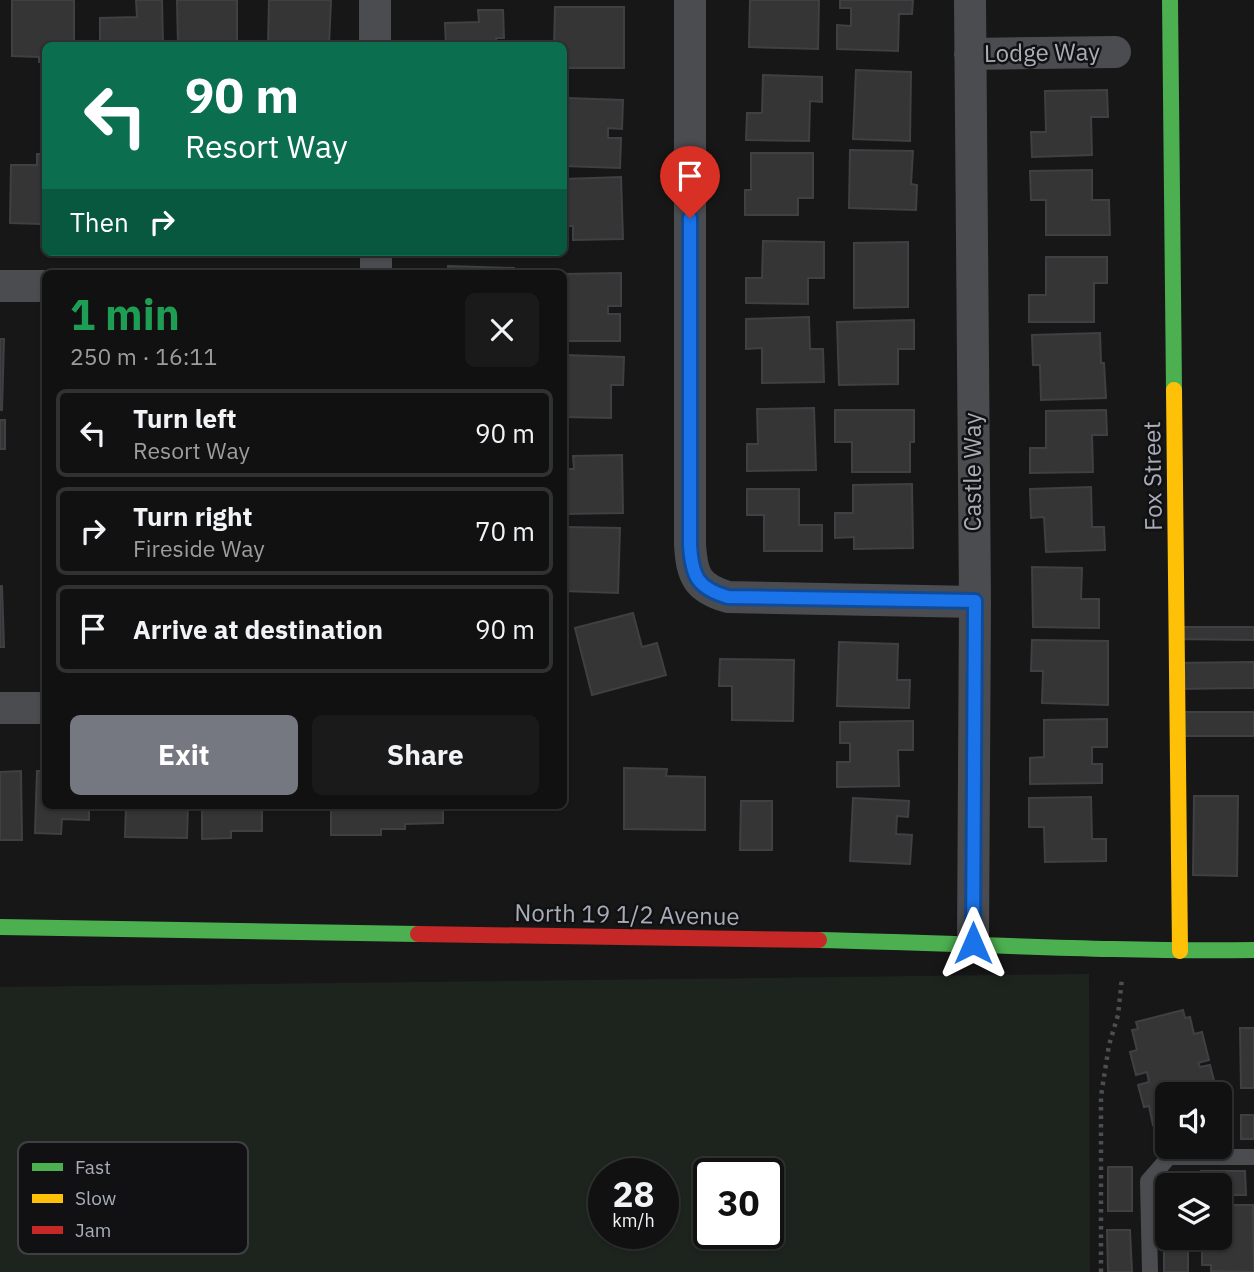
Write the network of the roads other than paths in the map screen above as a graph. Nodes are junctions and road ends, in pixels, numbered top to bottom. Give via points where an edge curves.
1 (375, 0) edge
2 (690, 0) edge
3 (970, 0) edge
4 (1170, 0) edge
5 (375, 42) edge
6 (1115, 52) dead end
7 (970, 54) junction
8 (0, 286) edge
9 (42, 286) edge
10 (975, 601) junction
11 (0, 708) edge
12 (42, 708) edge
13 (0, 927) edge
14 (973, 943) junction
15 (1254, 950) edge
16 (1180, 951) junction
17 (1254, 1157) edge
18 (1150, 1272) edge

1 - 5 street
2 - 10 street via 690,545 699,583 728,597
3 - 7 street, Castle Way
4 - 16 main road, Fox Street
6 - 7 street, Lodge Way
7 - 10 street, Castle Way
8 - 9 street
10 - 14 street, Castle Way
11 - 12 street
13 - 14 main road, North 19 1/2 Avenue
14 - 16 main road, North 19 1/2 Avenue
15 - 16 main road, North 19 1/2 Avenue
17 - 18 lane via 1169,1157 1148,1181

